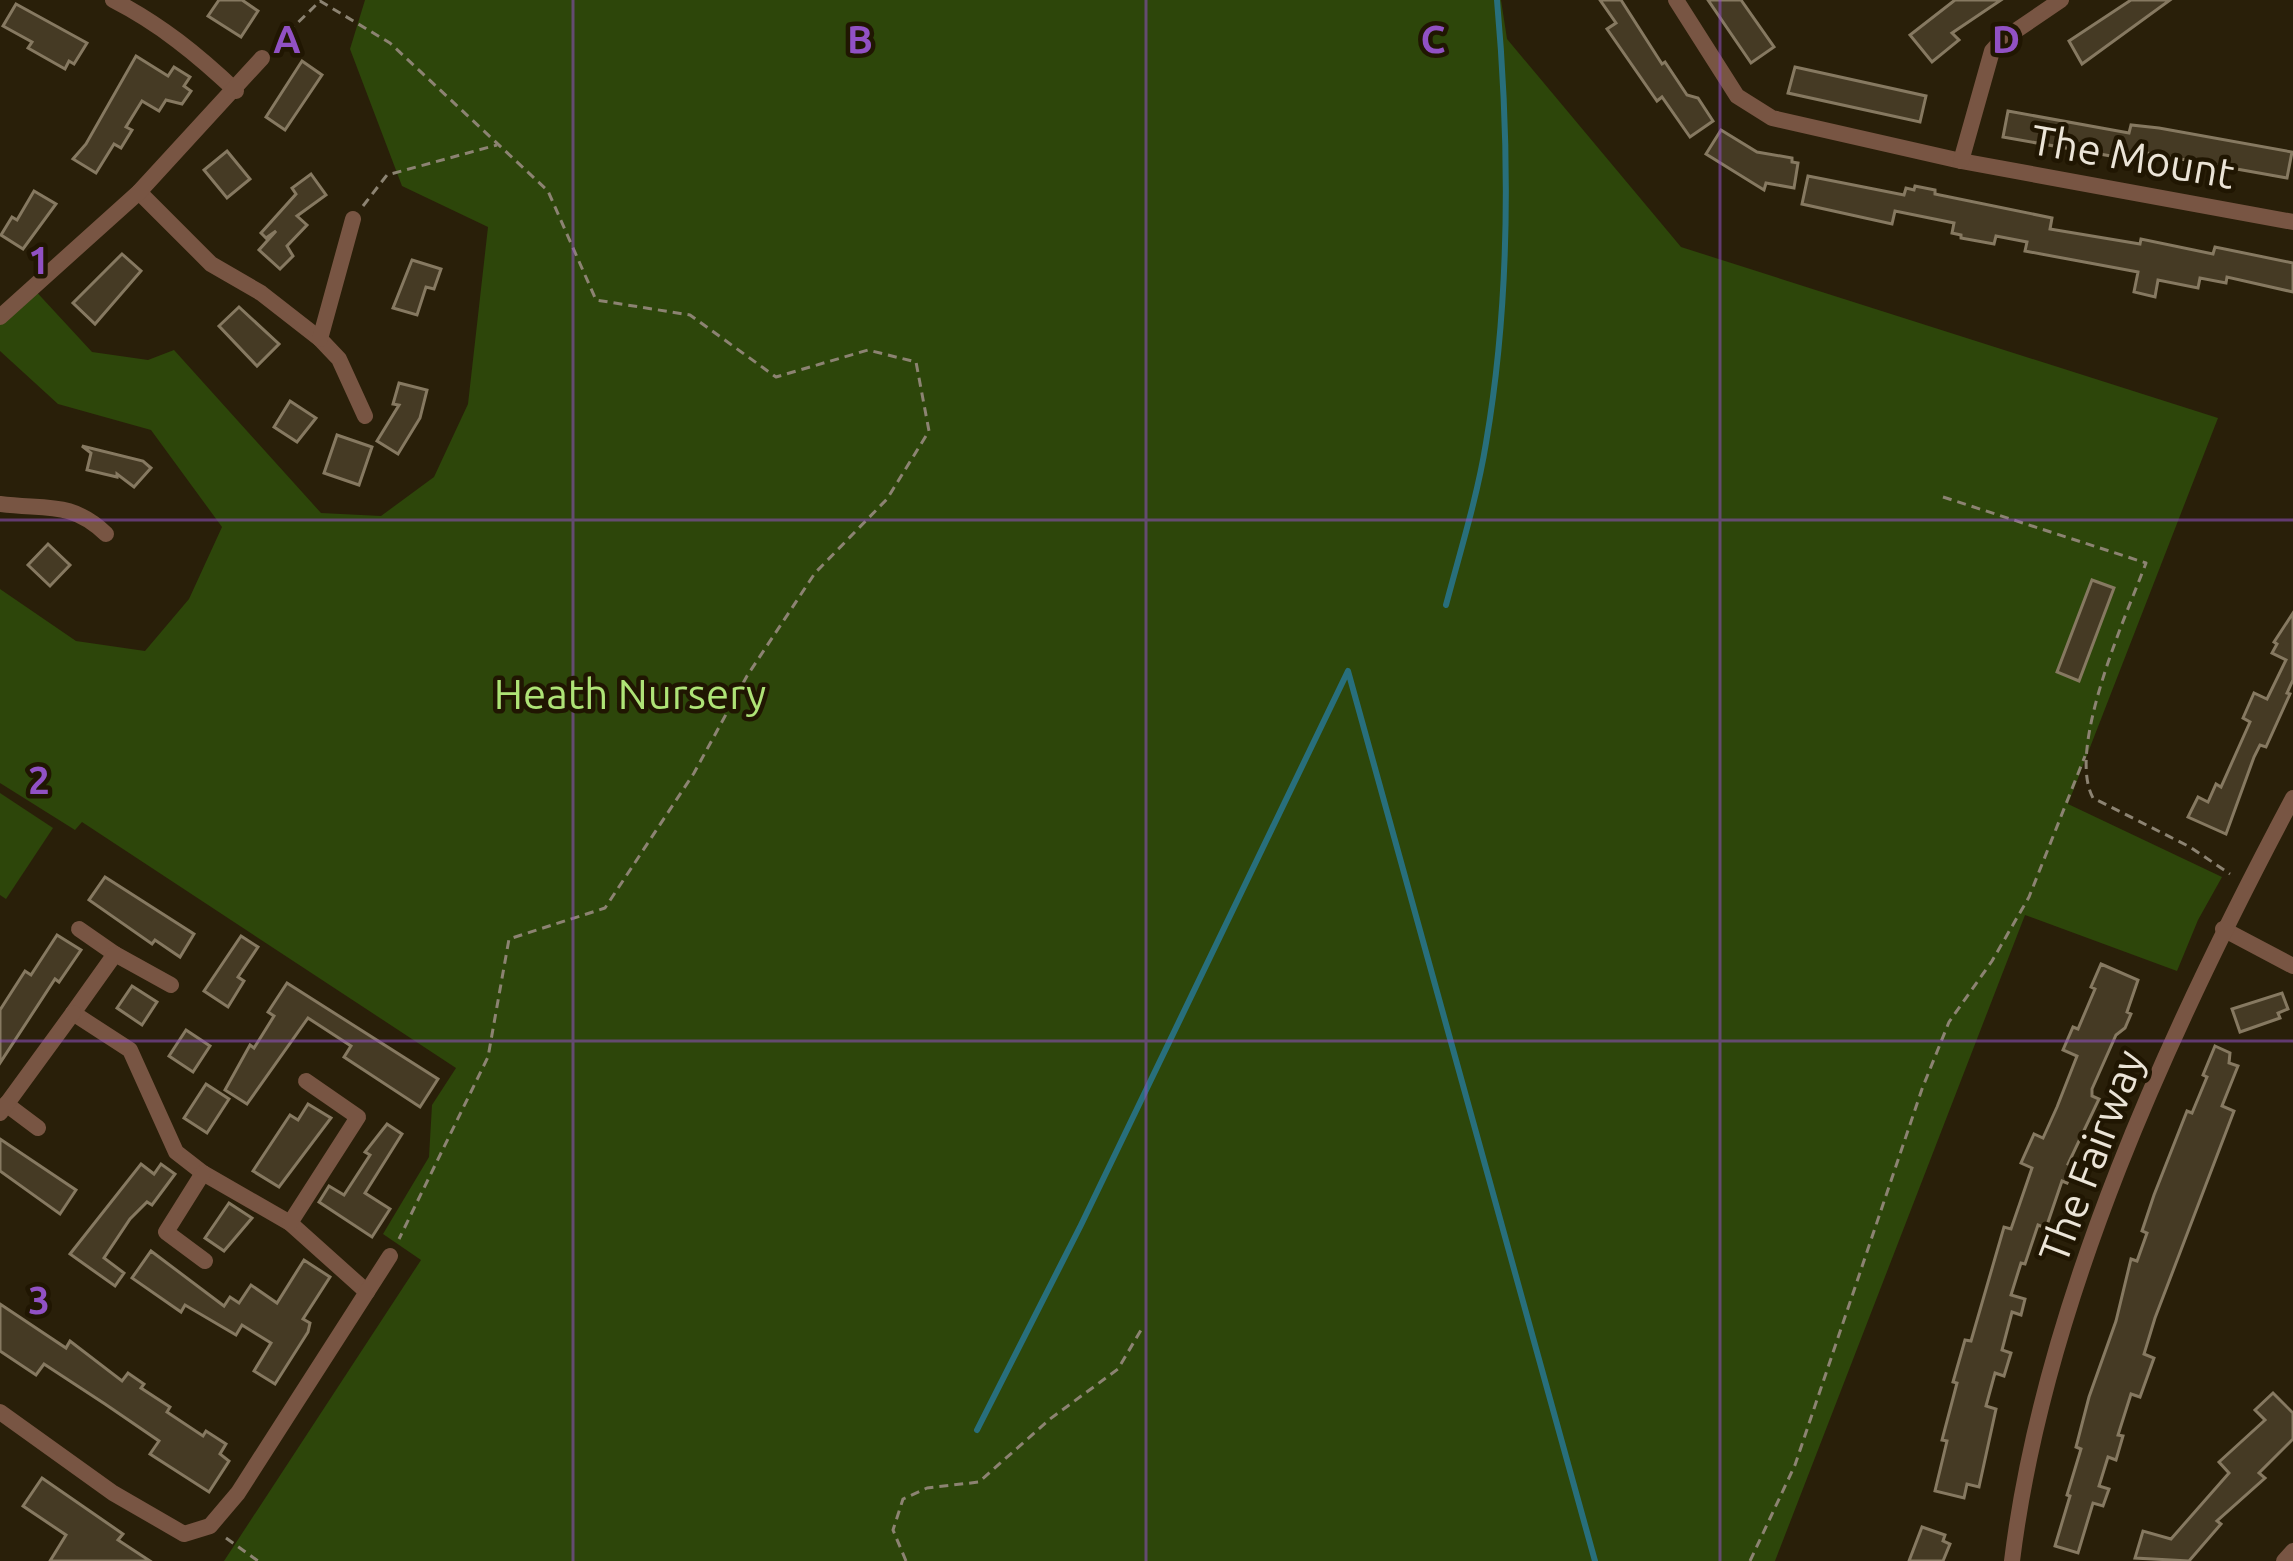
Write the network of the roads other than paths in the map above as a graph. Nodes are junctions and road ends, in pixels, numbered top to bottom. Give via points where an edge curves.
1 (113, 0) edge
2 (1676, 0) edge
3 (2061, 0) edge
4 (262, 58) road end
5 (236, 91) junction
6 (1961, 161) junction
7 (139, 192) junction
8 (353, 219) road end
9 (2293, 222) edge
10 (0, 317) edge
11 (320, 339) junction
12 (365, 416) dead end
13 (0, 504) edge
14 (106, 534) dead end
15 (2293, 798) edge
16 (79, 929) dead end
17 (2223, 929) junction
18 (115, 954) junction
19 (2293, 966) edge
20 (171, 986) dead end
21 (73, 1013) junction
22 (306, 1081) dead end
23 (3, 1108) edge
24 (38, 1128) dead end
25 (203, 1173) junction
26 (290, 1223) junction
27 (390, 1256) road end
28 (205, 1261) dead end
29 (367, 1292) junction
30 (0, 1412) edge
31 (2293, 1551) edge
32 (2012, 1561) edge
33 (2284, 1561) edge

1 - 5 street via 195,52
2 - 6 street, The Mount via 1752,109
3 - 6 street via 1992,51
4 - 5 street
5 - 7 street
6 - 9 street, The Mount
7 - 10 street
7 - 11 street via 211,264
8 - 11 street
11 - 12 street via 339,359
13 - 14 street via 61,507
15 - 17 street, The Fairway
16 - 18 street
17 - 19 street
17 - 32 street, The Fairway via 2099,1220 2054,1361
18 - 20 street
18 - 21 street
21 - 23 street
21 - 25 street via 130,1050 176,1152
22 - 26 street via 358,1118
23 - 24 street
25 - 26 street
25 - 28 street via 166,1232
26 - 29 street
27 - 29 street
29 - 30 street via 210,1526 184,1534
31 - 33 street

